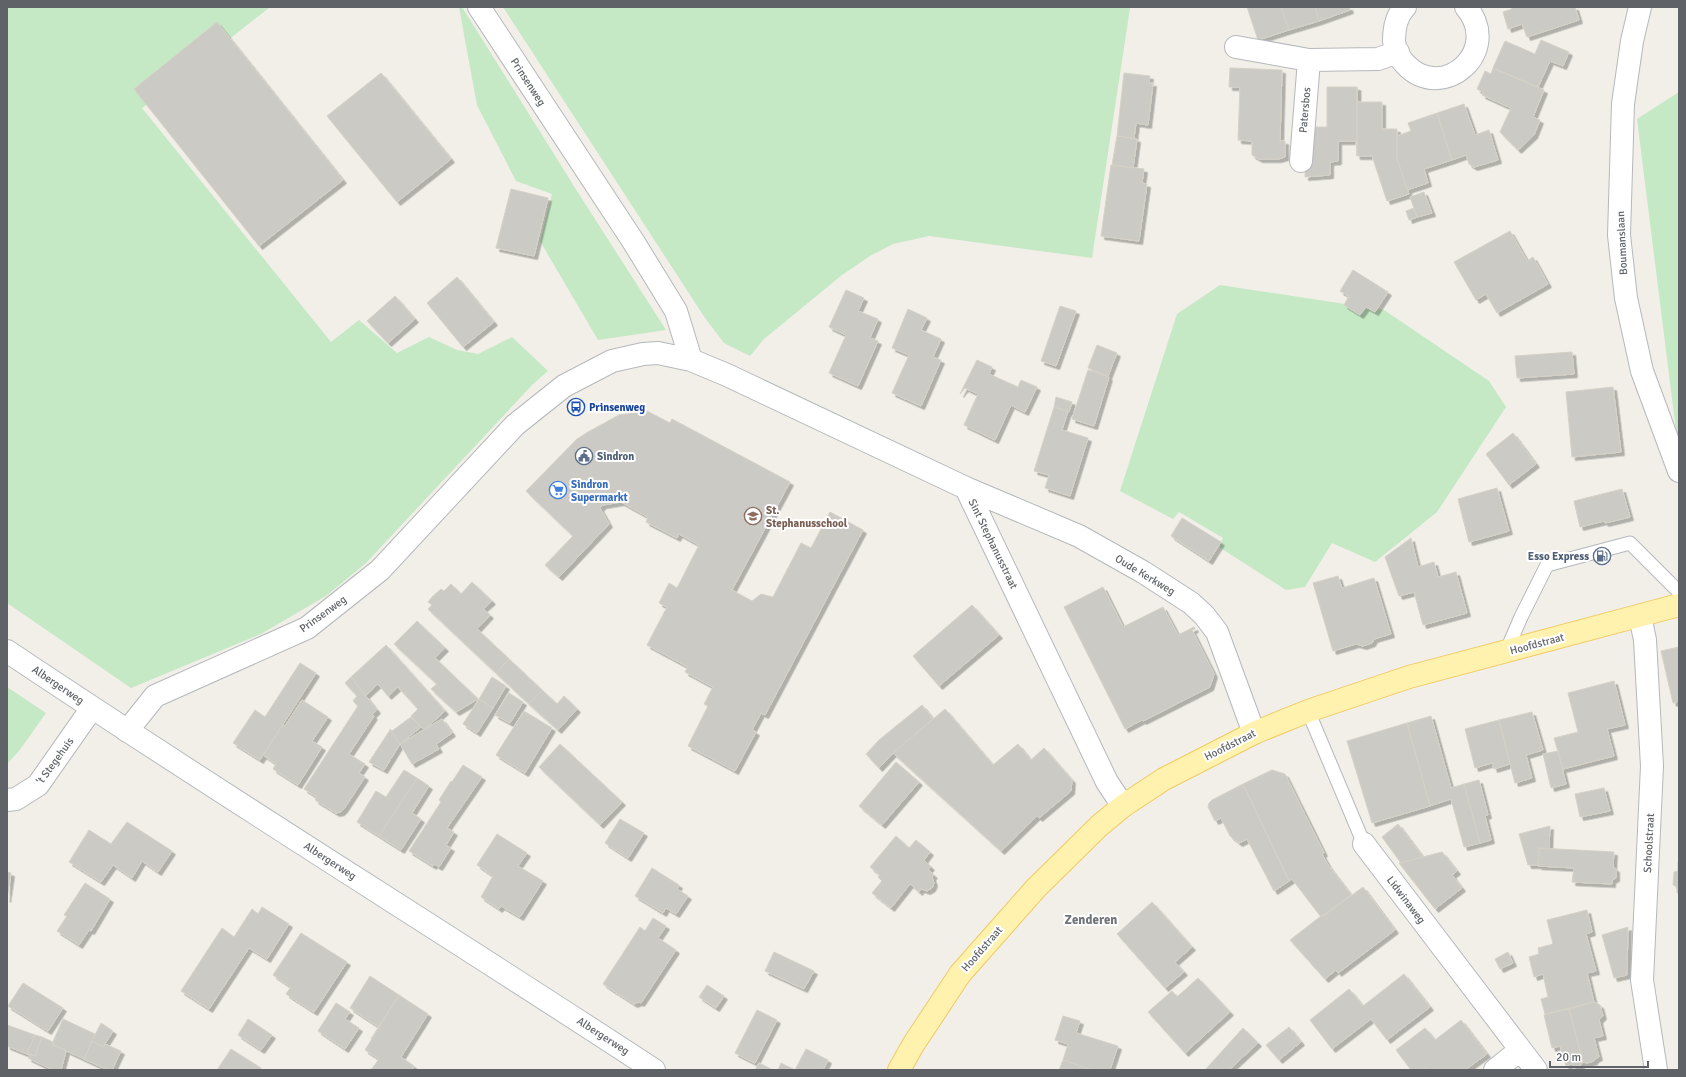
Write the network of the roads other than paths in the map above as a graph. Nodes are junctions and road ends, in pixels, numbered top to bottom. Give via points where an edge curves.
1 (480, 7) edge
2 (1405, 7) edge
3 (1466, 7) edge
4 (1640, 7) edge
5 (1236, 47) dead end
6 (1398, 52) junction
7 (1309, 60) junction
8 (1301, 161) dead end
9 (691, 360) junction
10 (1679, 472) edge
11 (966, 488) junction
12 (1679, 592) edge
13 (1679, 605) edge
14 (1640, 616) junction
15 (7, 651) edge
16 (1506, 652) junction
17 (92, 708) junction
18 (1308, 711) junction
19 (127, 731) junction
20 (1254, 733) junction
21 (7, 800) edge
22 (1123, 806) junction
23 (1364, 844) joint
24 (1520, 1050) junction
25 (654, 1070) edge
26 (899, 1070) edge
27 (1494, 1070) edge
28 (1536, 1070) edge
29 (1656, 1070) edge

1 - 9 street, Prinsenweg via 676,311
2 - 6 street via 1394,28 1394,45
3 - 6 street via 1478,27 1478,39 1475,52 1464,67 1452,75 1424,77 1411,70
4 - 10 street, Boumanslaan via 1632,41 1623,104 1619,235 1626,298 1642,371
5 - 7 street
6 - 7 street via 1378,59
7 - 8 street, Patersbos
9 - 11 street, Sint Stephanusstraat
9 - 19 street, Prinsenweg via 658,353 643,354 612,361 564,386 515,425 380,570 307,628 155,696
11 - 20 street, Oude Kerkweg via 1079,536 1191,603 1217,632
11 - 22 street, Sint Stephanusstraat via 1107,782
12 - 16 lane via 1630,543 1547,565 1520,616
13 - 14 main road, Hoofdstraat
14 - 16 main road, Hoofdstraat
14 - 29 street, Schoolstraat via 1645,640 1652,766 1642,980
15 - 17 street, Albergerweg
16 - 18 main road, Hoofdstraat via 1409,677
17 - 19 street, Albergerweg
17 - 21 street, 't Stegehuis via 38,785 16,799
18 - 20 main road, Hoofdstraat
18 - 23 lane, Lidwinaweg
19 - 25 street, Albergerweg
20 - 22 main road, Hoofdstraat via 1164,780
22 - 26 main road, Hoofdstraat via 1036,888 960,974
23 - 24 street, Lidwinaweg
24 - 27 street
24 - 28 street, Lidwinaweg

